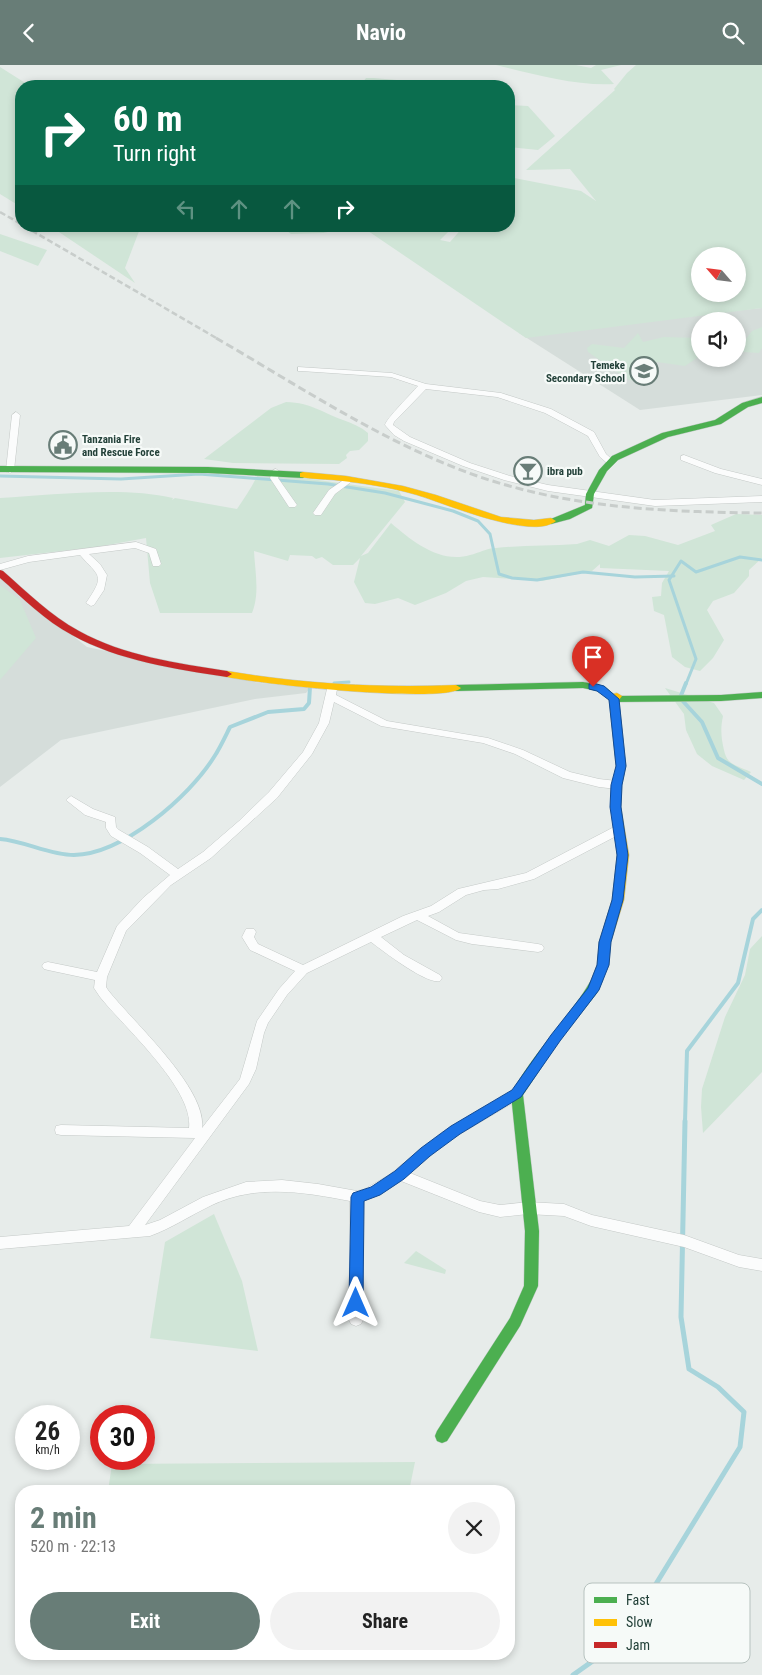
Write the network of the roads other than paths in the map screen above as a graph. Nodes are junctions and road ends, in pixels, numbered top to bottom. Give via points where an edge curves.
1 (301, 369) dead end
2 (425, 386) junction
3 (762, 400) edge
4 (16, 415) dead end
5 (684, 458) dead end
6 (610, 461) junction
7 (5, 469) edge
8 (276, 472) junction
9 (348, 480) junction
10 (762, 482) edge
11 (590, 494) junction
12 (762, 499) edge
13 (292, 505) dead end
14 (318, 513) dead end
15 (82, 552) junction
16 (156, 564) dead end
17 (0, 567) edge
18 (0, 573) edge
19 (91, 603) dead end
20 (331, 693) junction
21 (762, 695) edge
22 (616, 697) junction
23 (617, 785) junction
24 (71, 800) dead end
25 (618, 830) junction
26 (124, 838) joint
27 (178, 875) junction
28 (418, 915) junction
29 (250, 933) dead end
30 (372, 937) junction
31 (538, 948) dead end
32 (48, 966) dead end
33 (303, 970) junction
34 (101, 977) junction
35 (436, 978) dead end
36 (517, 1094) junction
37 (60, 1130) dead end
38 (201, 1133) junction
39 (400, 1175) junction
40 (357, 1197) junction
41 (528, 1208) junction
42 (132, 1232) junction
43 (0, 1243) edge
44 (762, 1265) edge
45 (356, 1320) dead end
46 (442, 1436) dead end

1 - 2 street via 392,375
2 - 6 street via 498,395 548,411 591,434
2 - 11 street via 390,421 389,425 396,433 482,471
3 - 6 street via 745,405 718,422 665,435
4 - 7 street via 12,458
5 - 10 street
6 - 11 street
7 - 8 street
8 - 9 street
8 - 13 street via 274,479
9 - 11 street via 415,492 512,522 538,523 564,518 588,505
9 - 14 street via 332,492
11 - 12 street via 655,503
15 - 16 street via 136,545 153,551
15 - 17 street via 28,559
15 - 19 street via 98,566 102,575 102,586
18 - 20 street via 74,632 107,646 209,671
20 - 22 street via 583,685 600,688
20 - 23 street via 385,724 484,740 519,752 567,775
20 - 27 street via 319,734 278,789 218,847
21 - 22 street
22 - 23 street via 621,766
23 - 25 street
24 - 26 street via 89,812 111,820 112,830
25 - 28 street via 530,876 470,889
25 - 36 street via 623,855 618,900 605,942 603,965 593,990
26 - 27 street
27 - 34 street via 146,901 121,929
28 - 30 street
28 - 31 street via 456,936
29 - 33 street via 248,937 254,947
30 - 33 street
30 - 35 street via 400,958
32 - 34 street
33 - 38 street via 282,992 263,1021 245,1081
34 - 38 street via 100,988 106,997 138,1029 172,1075 194,1110
36 - 39 street via 455,1130
36 - 41 street
37 - 38 street
38 - 42 street
39 - 40 street via 375,1191
39 - 41 street via 479,1207 500,1211
40 - 42 street via 296,1185 244,1187 208,1201 166,1225
40 - 45 street
41 - 44 street via 564,1210
41 - 46 street via 532,1231 531,1286 515,1322
42 - 43 street

